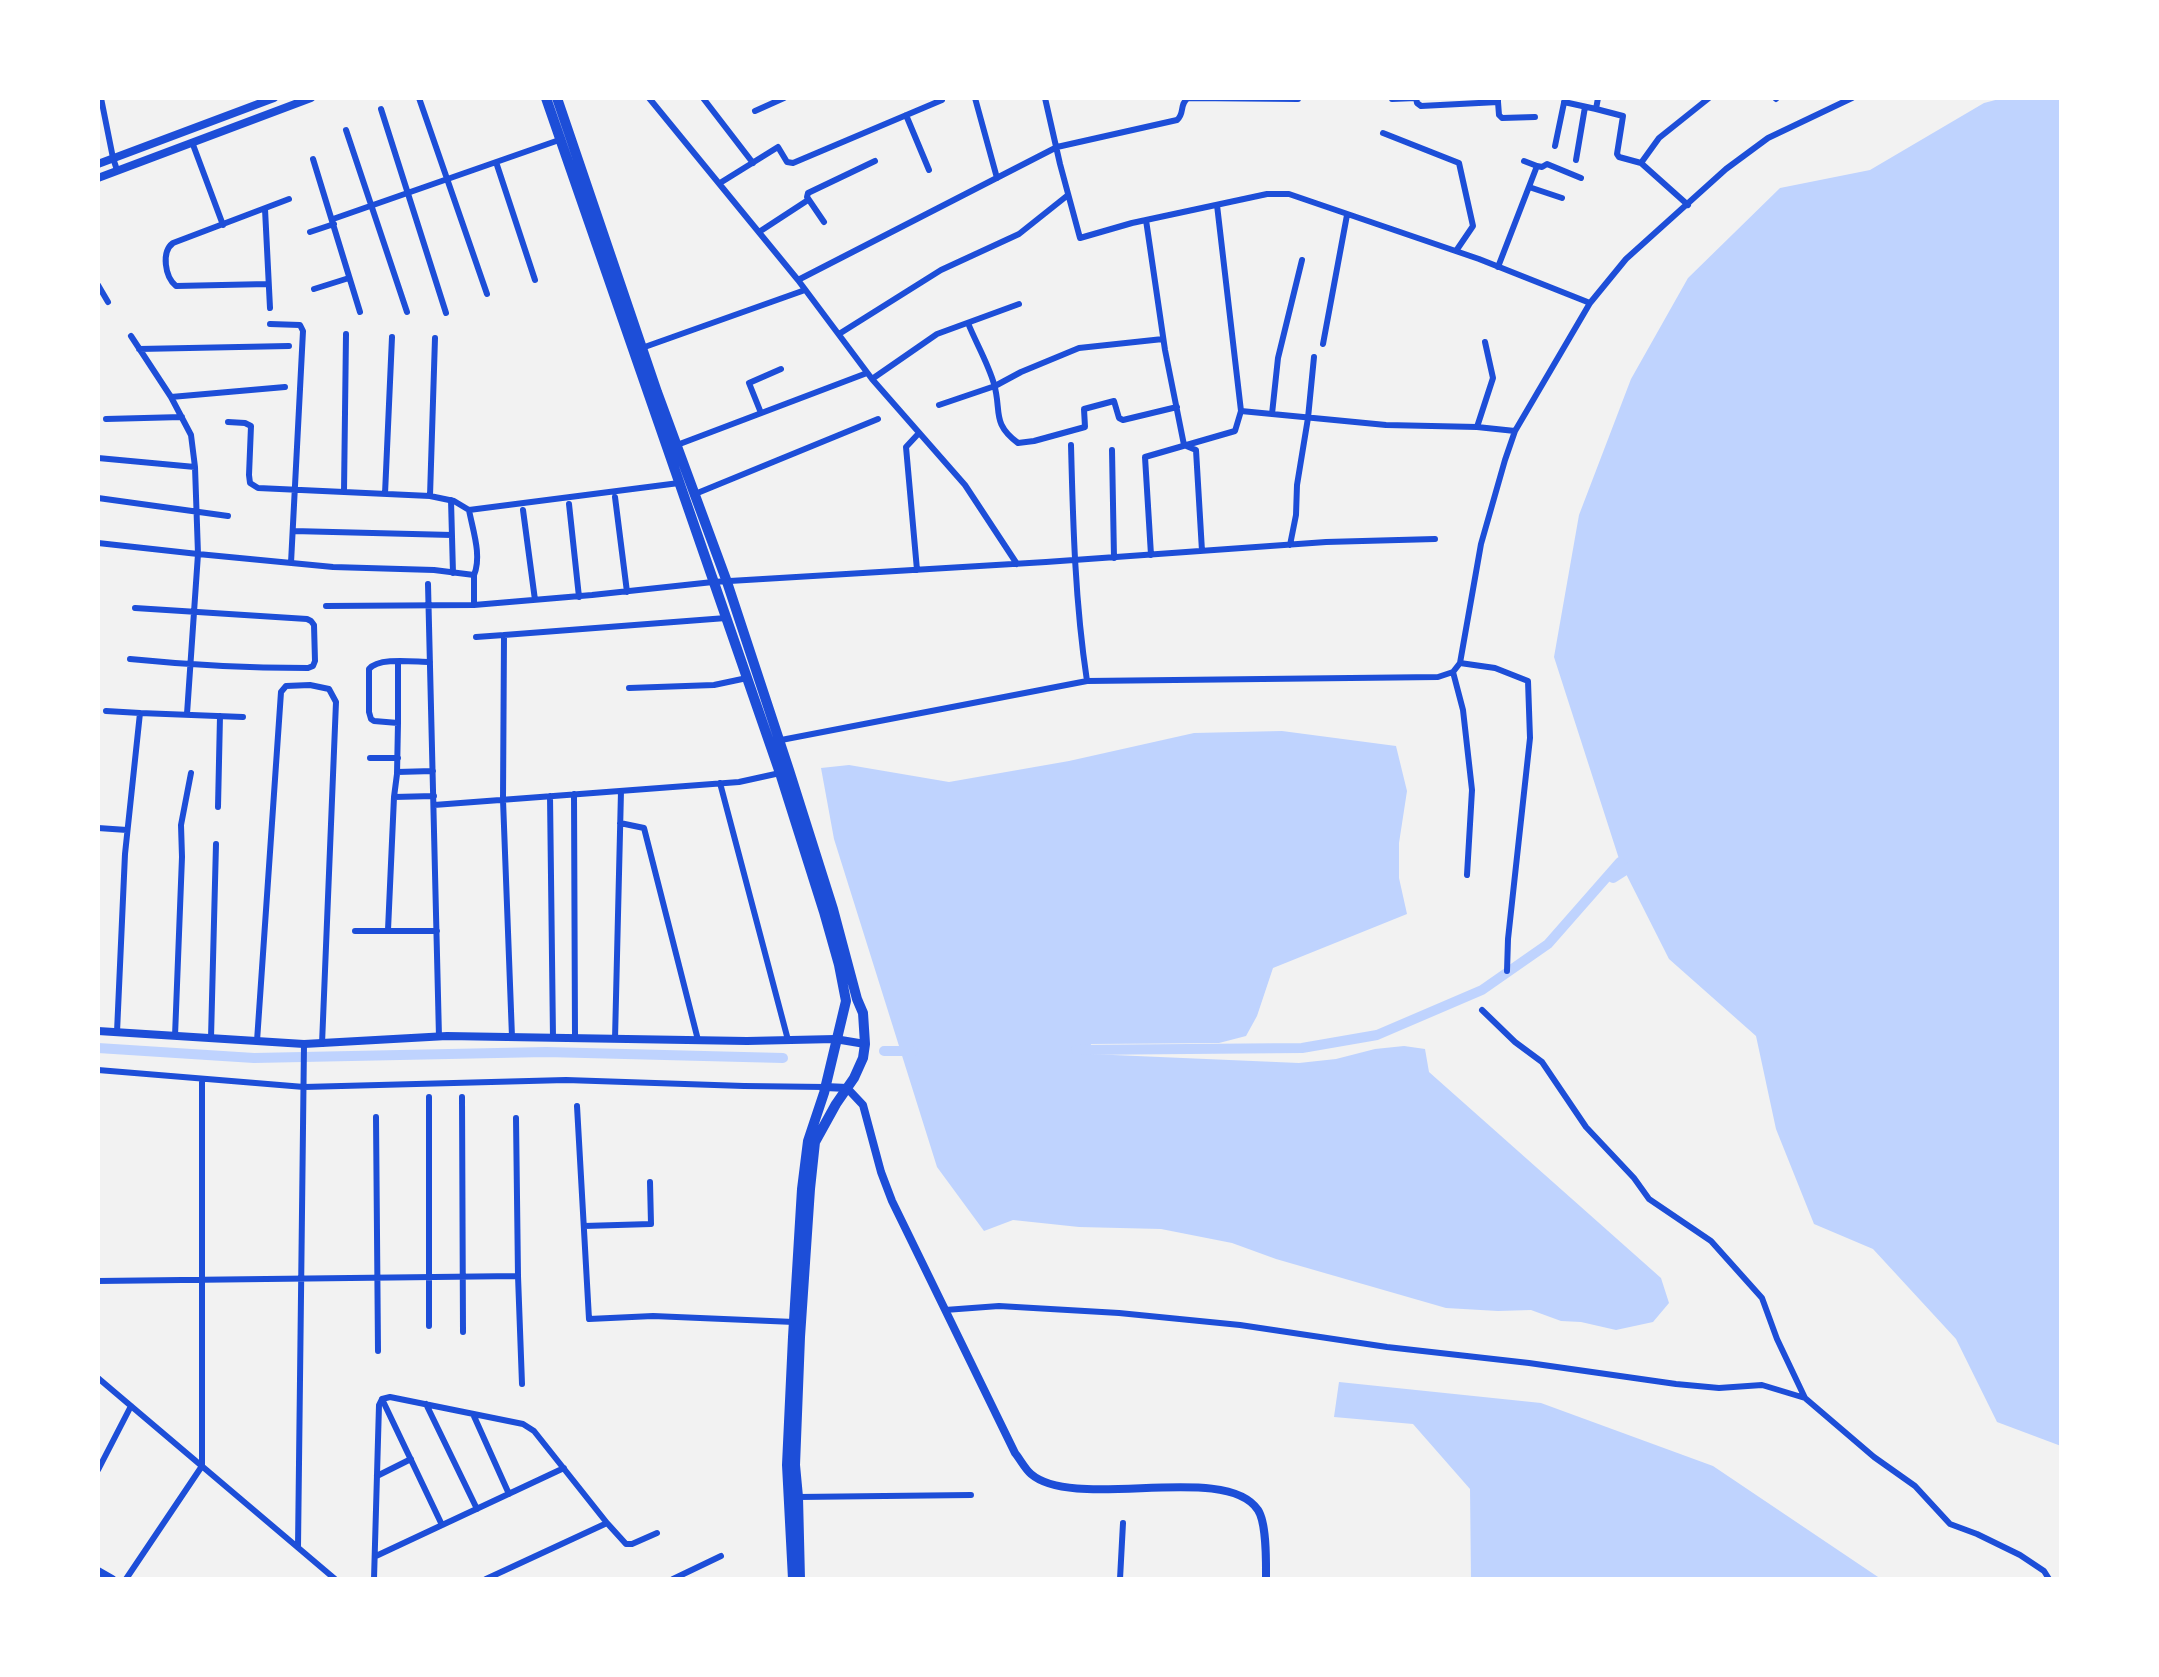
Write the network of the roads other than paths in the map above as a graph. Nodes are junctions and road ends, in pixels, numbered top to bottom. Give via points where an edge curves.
1 (101, 98) edge
2 (274, 98) edge
3 (311, 98) edge
4 (419, 98) edge
5 (546, 98) edge
6 (557, 98) edge
7 (649, 98) edge
8 (703, 98) edge
9 (784, 98) edge
10 (975, 98) edge
11 (1045, 98) edge
12 (1416, 98) edge
13 (1598, 98) edge
14 (1709, 98) edge
15 (1852, 98) edge
16 (1298, 99) edge
17 (1392, 99) edge
18 (942, 100) dead end
19 (1498, 100) edge
20 (1564, 100) edge
21 (1698, 101) edge
22 (1585, 107) junction
23 (381, 109) dead end
24 (1596, 109) junction
25 (755, 111) dead end
26 (906, 115) junction
27 (1535, 117) dead end
28 (346, 130) dead end
29 (1383, 133) dead end
30 (566, 138) junction
31 (192, 142) junction
32 (1555, 146) dead end
33 (1057, 147) junction
34 (113, 158) junction
35 (313, 159) dead end
36 (1576, 160) dead end
37 (875, 161) dead end
38 (1524, 161) dead end
39 (496, 162) junction
40 (753, 163) junction
41 (1641, 163) junction
42 (98, 164) edge
43 (1537, 166) junction
44 (117, 170) junction
45 (929, 170) dead end
46 (98, 178) edge
47 (997, 178) junction
48 (1581, 178) dead end
49 (447, 179) junction
50 (720, 183) junction
51 (1529, 187) junction
52 (408, 193) junction
53 (1068, 195) junction
54 (1562, 198) dead end
55 (289, 200) dead end
56 (808, 200) junction
57 (1217, 205) junction
58 (1688, 205) junction
59 (372, 206) junction
60 (265, 209) junction
61 (1347, 215) junction
62 (1146, 220) junction
63 (333, 222) junction
64 (824, 222) dead end
65 (223, 225) junction
66 (310, 232) dead end
67 (759, 232) junction
68 (1455, 251) junction
69 (1302, 260) dead end
70 (1498, 267) junction
71 (349, 278) junction
72 (535, 279) dead end
73 (798, 280) junction
74 (268, 284) junction
75 (98, 285) edge
76 (314, 289) dead end
77 (805, 290) junction
78 (487, 294) dead end
79 (108, 302) dead end
80 (1019, 303) dead end
81 (1590, 303) junction
82 (270, 308) dead end
83 (360, 312) dead end
84 (407, 312) dead end
85 (446, 313) dead end
86 (968, 323) junction
87 (270, 324) dead end
88 (346, 334) dead end
89 (839, 334) junction
90 (131, 336) dead end
91 (392, 337) dead end
92 (435, 338) dead end
93 (1163, 339) junction
94 (1485, 342) dead end
95 (1322, 344) dead end
96 (289, 346) dead end
97 (139, 349) junction
98 (639, 349) junction
99 (1314, 357) dead end
100 (781, 369) dead end
101 (869, 376) junction
102 (995, 386) junction
103 (285, 387) dead end
104 (171, 397) junction
105 (939, 405) dead end
106 (1177, 407) junction
107 (1241, 411) junction
108 (761, 413) junction
109 (1272, 414) junction
110 (182, 418) junction
111 (1308, 418) junction
112 (106, 419) dead end
113 (878, 419) dead end
114 (228, 422) dead end
115 (1476, 427) junction
116 (1515, 431) junction
117 (919, 433) junction
118 (677, 445) junction
119 (1071, 445) dead end
120 (1184, 445) junction
121 (1112, 450) dead end
122 (98, 458) edge
123 (195, 467) junction
124 (679, 483) junction
125 (296, 489) junction
126 (344, 492) junction
127 (385, 494) junction
128 (695, 494) junction
129 (430, 496) junction
130 (615, 497) dead end
131 (98, 498) edge
132 (451, 500) junction
133 (569, 504) dead end
134 (469, 510) junction
135 (523, 510) dead end
136 (197, 511) junction
137 (228, 516) dead end
138 (293, 531) junction
139 (452, 535) junction
140 (1435, 539) dead end
141 (98, 543) edge
142 (1290, 545) junction
143 (1202, 551) junction
144 (198, 554) junction
145 (1151, 555) junction
146 (1114, 558) junction
147 (1074, 561) junction
148 (291, 563) junction
149 (1017, 564) junction
150 (917, 570) junction
151 (453, 572) junction
152 (474, 575) junction
153 (713, 582) junction
154 (727, 582) junction
155 (428, 584) dead end
156 (627, 592) junction
157 (579, 597) junction
158 (535, 600) junction
159 (474, 605) junction
160 (326, 606) dead end
161 (428, 607) junction
162 (135, 608) dead end
163 (194, 613) junction
164 (726, 618) junction
165 (504, 635) junction
166 (477, 637) dead end
167 (130, 659) dead end
168 (398, 662) junction
169 (430, 662) junction
170 (1460, 663) junction
171 (190, 665) junction
172 (1453, 673) junction
173 (747, 678) junction
174 (1087, 681) junction
175 (629, 688) dead end
176 (106, 711) dead end
177 (140, 713) junction
178 (187, 715) junction
179 (220, 716) junction
180 (243, 716) dead end
181 (398, 723) junction
182 (774, 741) junction
183 (370, 758) dead end
184 (398, 758) junction
185 (433, 771) junction
186 (397, 772) junction
187 (191, 773) dead end
188 (780, 773) junction
189 (720, 783) junction
190 (621, 791) junction
191 (574, 794) junction
192 (434, 796) junction
193 (550, 796) junction
194 (394, 797) junction
195 (503, 800) junction
196 (434, 805) junction
197 (218, 807) dead end
198 (620, 822) junction
199 (98, 828) edge
200 (127, 830) junction
201 (216, 844) dead end
202 (1467, 875) dead end
203 (355, 930) dead end
204 (388, 930) junction
205 (437, 931) junction
206 (1507, 971) dead end
207 (1482, 1010) dead end
208 (98, 1031) edge
209 (117, 1032) junction
210 (175, 1036) junction
211 (439, 1037) junction
212 (512, 1037) junction
213 (211, 1038) junction
214 (552, 1038) junction
215 (575, 1038) junction
216 (615, 1039) junction
217 (835, 1039) junction
218 (698, 1040) junction
219 (788, 1040) junction
220 (257, 1041) junction
221 (322, 1044) junction
222 (865, 1044) junction
223 (304, 1045) junction
224 (98, 1070) edge
225 (202, 1079) junction
226 (304, 1087) junction
227 (825, 1087) junction
228 (847, 1087) junction
229 (429, 1097) dead end
230 (463, 1097) dead end
231 (577, 1106) dead end
232 (376, 1116) dead end
233 (516, 1118) dead end
234 (650, 1182) dead end
235 (583, 1226) junction
236 (518, 1276) junction
237 (430, 1277) junction
238 (463, 1277) junction
239 (376, 1278) junction
240 (302, 1279) junction
241 (202, 1280) junction
242 (98, 1282) edge
243 (945, 1310) junction
244 (793, 1322) junction
245 (429, 1326) dead end
246 (463, 1332) dead end
247 (378, 1351) dead end
248 (98, 1378) edge
249 (522, 1384) dead end
250 (1805, 1398) junction
251 (382, 1399) junction
252 (426, 1404) junction
253 (131, 1406) junction
254 (472, 1414) junction
255 (411, 1459) junction
256 (202, 1466) junction
257 (564, 1468) junction
258 (98, 1470) edge
259 (377, 1476) junction
260 (509, 1494) junction
261 (971, 1495) dead end
262 (798, 1497) junction
263 (477, 1509) junction
264 (1123, 1523) dead end
265 (607, 1524) junction
266 (442, 1525) junction
267 (657, 1533) dead end
268 (298, 1547) junction
269 (376, 1556) junction
270 (721, 1556) dead end
271 (98, 1571) edge
272 (678, 1578) edge
273 (112, 1579) edge
274 (126, 1579) edge
275 (335, 1579) edge
276 (374, 1579) edge
277 (486, 1579) edge
278 (793, 1579) edge
279 (800, 1579) edge
280 (1120, 1579) edge
281 (1266, 1579) edge
282 (2049, 1579) edge

1 - 34 street
2 - 34 street
3 - 31 street
4 - 49 street
5 - 30 main road
6 - 30 main road
7 - 50 street
8 - 40 street
9 - 25 street
10 - 47 street
11 - 33 street
12 - 17 street
12 - 19 street via 1421,106
13 - 24 street
14 - 21 street
15 - 58 street via 1768,138
16 - 33 street via 1188,98 1177,120
18 - 26 street
19 - 27 street via 1502,118
20 - 22 street
20 - 32 street
21 - 41 street via 1659,138
22 - 24 street
22 - 36 street
23 - 52 street
24 - 41 street via 1623,116 1617,154
26 - 40 street via 793,163 787,162 778,147
26 - 45 street
28 - 59 street
29 - 68 street via 1459,163 1473,226
30 - 39 street
30 - 98 main road
31 - 44 street
31 - 65 street
33 - 47 street
33 - 53 street
34 - 42 street
34 - 44 street
35 - 63 street
37 - 56 street via 808,193
38 - 43 street
39 - 49 street
39 - 72 street
40 - 50 street
41 - 58 street
43 - 48 street via 1547,164
43 - 51 street
44 - 46 street
47 - 73 street
49 - 52 street
49 - 78 street
50 - 67 street
51 - 54 street
51 - 70 street
52 - 59 street
52 - 85 street
53 - 62 street via 1080,237
53 - 89 street via 1019,234 941,270
55 - 60 street
56 - 64 street
56 - 67 street
57 - 61 street via 1289,194
57 - 62 street
57 - 107 street
58 - 81 street via 1626,259
59 - 63 street
59 - 84 street
60 - 65 street
60 - 74 street
61 - 68 street
61 - 95 street
62 - 93 street
63 - 66 street
63 - 71 street
65 - 74 street via 167,248 171,282 185,287
67 - 73 street
68 - 70 street
69 - 109 street via 1279,358
70 - 81 street
71 - 76 street
71 - 83 street
73 - 77 street
74 - 82 street
75 - 79 street
77 - 89 street
77 - 98 street
80 - 86 street
81 - 116 street
86 - 101 street via 937,334
86 - 102 street
87 - 125 street via 300,325 303,331
88 - 126 street
89 - 101 street
90 - 97 street
91 - 127 street
92 - 129 street
93 - 102 street via 1079,348
93 - 106 street
94 - 115 street via 1493,378
96 - 97 street
97 - 104 street
98 - 118 main road
98 - 124 main road
99 - 111 street
100 - 108 street via 749,383
101 - 108 street
101 - 117 street
102 - 105 street
102 - 106 street via 1003,430 1018,443 1085,427 1084,409 1114,401 1123,421
103 - 104 street
104 - 110 street
106 - 120 street
107 - 109 street
107 - 120 street via 1235,431
108 - 118 street
109 - 111 street
110 - 112 street
110 - 123 street via 191,435
111 - 115 street
111 - 142 street
113 - 128 street
114 - 125 street via 251,426 250,483 258,488
115 - 116 street
116 - 170 street via 1481,544
117 - 149 street via 965,485
117 - 150 street via 906,447
118 - 128 main road
119 - 147 street
120 - 143 street via 1196,450
120 - 145 street via 1145,457
121 - 146 street
122 - 123 street
123 - 136 street
124 - 134 street
124 - 153 main road
125 - 126 street
125 - 138 street
126 - 127 street
127 - 129 street
128 - 154 main road
129 - 132 street
130 - 156 street
131 - 136 street
132 - 134 street
132 - 139 street
133 - 157 street
134 - 152 street via 478,557
135 - 158 street
136 - 137 street
136 - 144 street
138 - 139 street
138 - 148 street
139 - 151 street
140 - 142 street
141 - 144 street
142 - 143 street
143 - 145 street
144 - 148 street
144 - 163 street
145 - 146 street
146 - 147 street
147 - 149 street
147 - 174 street
148 - 151 street
149 - 150 street
150 - 154 street
151 - 152 street
152 - 159 street
153 - 154 street
153 - 156 street
153 - 164 main road
154 - 182 main road
155 - 161 street
156 - 157 street
157 - 158 street
158 - 159 street
159 - 161 street
160 - 161 street
161 - 169 street
162 - 163 street
163 - 171 street
163 - 171 street via 307,619 314,625 315,661 308,668
164 - 165 street
164 - 173 main road
165 - 166 street
165 - 195 street
167 - 171 street
168 - 169 street
168 - 181 street
168 - 181 street via 381,662 369,670 370,719
169 - 185 street
170 - 172 street
170 - 206 street via 1495,668 1528,681 1530,738
171 - 178 street
172 - 174 street via 1438,677
172 - 202 street via 1463,710 1472,790
173 - 175 street via 714,685
173 - 182 main road
174 - 182 street
176 - 177 street
177 - 178 street
177 - 200 street
178 - 179 street
179 - 180 street
179 - 197 street
181 - 184 street
182 - 188 main road
182 - 222 main road via 833,909 863,1013
183 - 184 street
184 - 186 street
185 - 186 street
185 - 192 street
186 - 194 street
187 - 210 street via 181,825
188 - 189 street
188 - 217 main road via 839,965 846,1001
189 - 190 street
189 - 219 street
190 - 191 street
190 - 198 street
191 - 193 street
191 - 215 street
192 - 194 street
192 - 196 street
193 - 195 street
193 - 214 street
194 - 204 street
195 - 196 street
195 - 212 street
196 - 205 street
198 - 216 street
198 - 218 street via 644,828
199 - 200 street
200 - 209 street
201 - 213 street
203 - 204 street
204 - 205 street
205 - 211 street
207 - 250 street via 1542,1062 1586,1127 1649,1199 1711,1241 1762,1298
208 - 209 street
209 - 210 street
210 - 213 street
211 - 212 street
211 - 221 street
212 - 214 street
213 - 220 street
214 - 215 street
215 - 216 street
216 - 218 street
217 - 219 street
217 - 222 street
217 - 227 main road
218 - 219 street
220 - 221 street via 281,692 296,685 330,689 336,702
220 - 223 street
221 - 223 street
222 - 228 main road via 863,1058
223 - 226 street
224 - 225 street
225 - 226 street
225 - 241 street
226 - 227 street via 566,1080
226 - 240 street
227 - 228 street
227 - 244 main road via 808,1141
228 - 243 street via 863,1105 892,1201
228 - 262 main road via 815,1142 800,1337
229 - 237 street
230 - 238 street
231 - 235 street
232 - 239 street
233 - 236 street
234 - 235 street via 651,1224
235 - 244 street via 589,1319 653,1316
236 - 238 street
236 - 249 street
237 - 238 street
237 - 239 street
237 - 245 street
238 - 246 street
239 - 240 street
239 - 247 street
240 - 241 street
240 - 268 street
241 - 242 street
241 - 256 street
243 - 250 street via 999,1306 1240,1325 1676,1384 1718,1388 1762,1385
243 - 281 street via 1015,1453 1031,1475 1055,1485 1080,1488 1160,1487 1239,1494 1258,1510
244 - 278 main road via 787,1465
248 - 253 street
250 - 282 street via 1915,1486 1950,1524 2020,1555
251 - 252 street
251 - 255 street
251 - 259 street
252 - 254 street
252 - 263 street
253 - 256 street
253 - 258 street
254 - 257 street via 523,1424
254 - 260 street
255 - 259 street
255 - 266 street
256 - 268 street
256 - 274 street
257 - 260 street
257 - 265 street
259 - 269 street
260 - 263 street
261 - 262 street
262 - 279 main road
263 - 266 street
264 - 280 street
265 - 267 street via 626,1544
265 - 277 street
266 - 269 street
268 - 275 street
269 - 276 street
270 - 272 street
271 - 273 street

